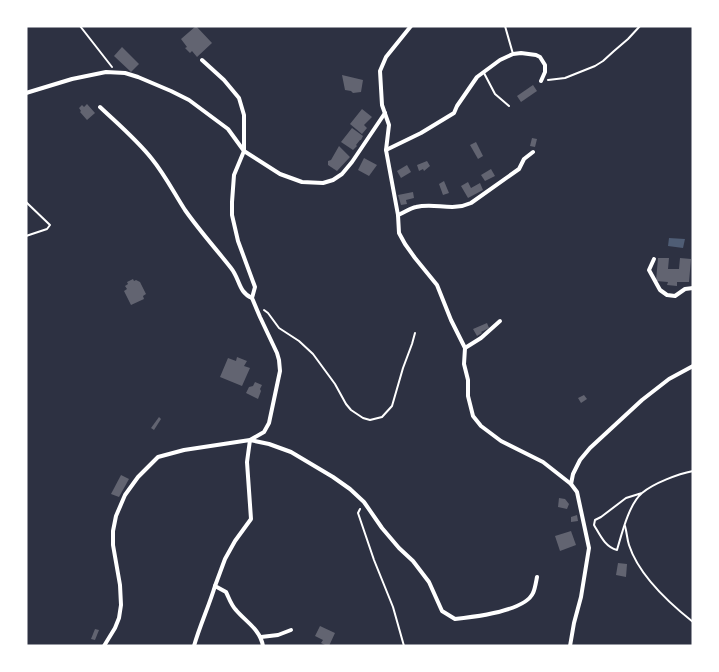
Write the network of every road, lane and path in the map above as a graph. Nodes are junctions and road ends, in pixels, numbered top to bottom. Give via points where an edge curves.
1 (80, 26) edge
2 (411, 26) edge
3 (505, 26) edge
4 (640, 26) edge
5 (513, 54) junction
6 (202, 60) dead end
7 (483, 71) junction
8 (116, 72) junction
9 (541, 81) joint
10 (26, 93) edge
11 (509, 106) dead end
12 (100, 107) dead end
13 (385, 114) junction
14 (386, 150) junction
15 (244, 151) junction
16 (533, 152) dead end
17 (26, 202) edge
18 (398, 215) junction
19 (26, 236) edge
20 (654, 259) dead end
21 (693, 288) edge
22 (252, 298) junction
23 (256, 306) junction
24 (500, 321) dead end
25 (415, 332) dead end
26 (465, 348) junction
27 (693, 366) edge
28 (250, 440) junction
29 (693, 471) edge
30 (571, 484) junction
31 (642, 493) junction
32 (364, 502) junction
33 (625, 524) junction
34 (537, 577) dead end
35 (215, 586) junction
36 (693, 622) edge
37 (291, 630) dead end
38 (260, 637) junction
39 (104, 646) edge
40 (194, 646) edge
41 (263, 646) edge
42 (404, 646) edge
43 (570, 646) edge

1 - 8 path
2 - 13 street via 386,57 380,71
3 - 5 lane
4 - 9 path via 595,66 565,78
5 - 7 street
5 - 9 street via 540,57 545,66
6 - 15 street via 238,98 244,116
7 - 11 lane via 495,94
7 - 14 street via 454,113
8 - 10 street via 72,79
8 - 15 street via 138,76 188,100 228,129
12 - 22 street via 153,160 184,209 232,269 242,291
13 - 14 street via 389,126
13 - 15 street via 342,174 323,183 293,180
14 - 18 street
15 - 22 street via 234,175 232,215 255,287
16 - 18 street via 519,169 471,203 456,208 416,207
17 - 19 path via 50,225
18 - 26 street via 399,233 437,285
20 - 21 street via 650,270 660,290 667,296
22 - 23 street
23 - 25 path via 268,313 279,328 300,341 335,384 346,404 356,414 370,420 382,417 392,406
23 - 28 street via 277,353 280,371 269,423 264,432
24 - 26 street
26 - 30 street via 464,364 473,416 501,441 543,462
27 - 30 street via 642,400 590,448 580,460
28 - 32 street via 291,452 333,477
28 - 35 street via 247,462 251,519 235,541
28 - 39 street via 158,457 125,495 113,531 120,585 119,618
29 - 31 path
30 - 43 street via 577,492 588,548
31 - 33 path
31 - 33 path via 626,498 595,520 594,525 606,544 617,550
32 - 34 street via 429,582 442,611 455,619 510,609 524,603 533,594
32 - 42 path via 358,513
33 - 36 path via 634,558 661,594
35 - 38 street via 226,592 235,610 257,630
35 - 40 street
37 - 38 street
38 - 41 street

